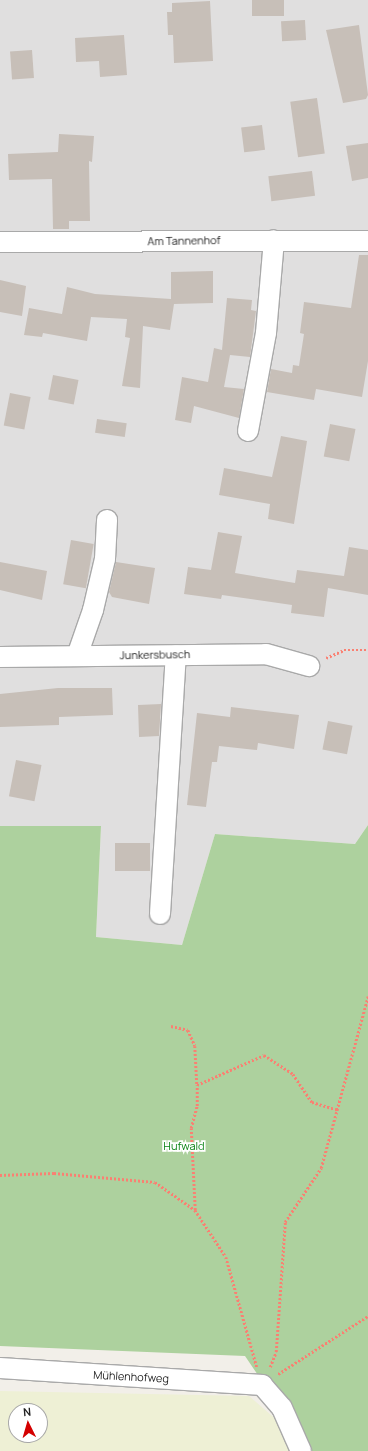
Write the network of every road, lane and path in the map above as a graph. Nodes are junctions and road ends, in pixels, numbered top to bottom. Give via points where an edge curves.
1 (274, 240) junction
2 (368, 241) edge
3 (0, 242) edge
4 (248, 431) dead end
5 (107, 520) dead end
6 (368, 650) edge
7 (176, 655) junction
8 (77, 656) junction
9 (0, 657) edge
10 (309, 666) joint
11 (160, 914) dead end
12 (368, 996) edge
13 (171, 1026) dead end
14 (197, 1085) junction
15 (338, 1110) junction
16 (0, 1175) edge
17 (195, 1210) junction
18 (368, 1316) edge
19 (0, 1368) edge
20 (262, 1384) junction
21 (301, 1451) edge

1 - 2 street, Am Tannenhof
1 - 3 street, Am Tannenhof
1 - 4 street via 266,333
5 - 8 street via 105,559 93,610
6 - 10 path via 344,650
7 - 8 street, Junkersbusch
7 - 10 street, Junkersbusch via 266,654
7 - 11 street
8 - 9 street, Junkersbusch
12 - 15 path
13 - 14 path via 188,1030 196,1046
14 - 15 path via 264,1055 294,1074 312,1102
14 - 17 path via 197,1106 191,1128
15 - 20 path via 321,1168 286,1222 276,1352
16 - 17 path via 54,1173 155,1182
17 - 20 path via 226,1257
18 - 20 path
19 - 20 street, Mühlenhofweg
20 - 21 street via 282,1408

